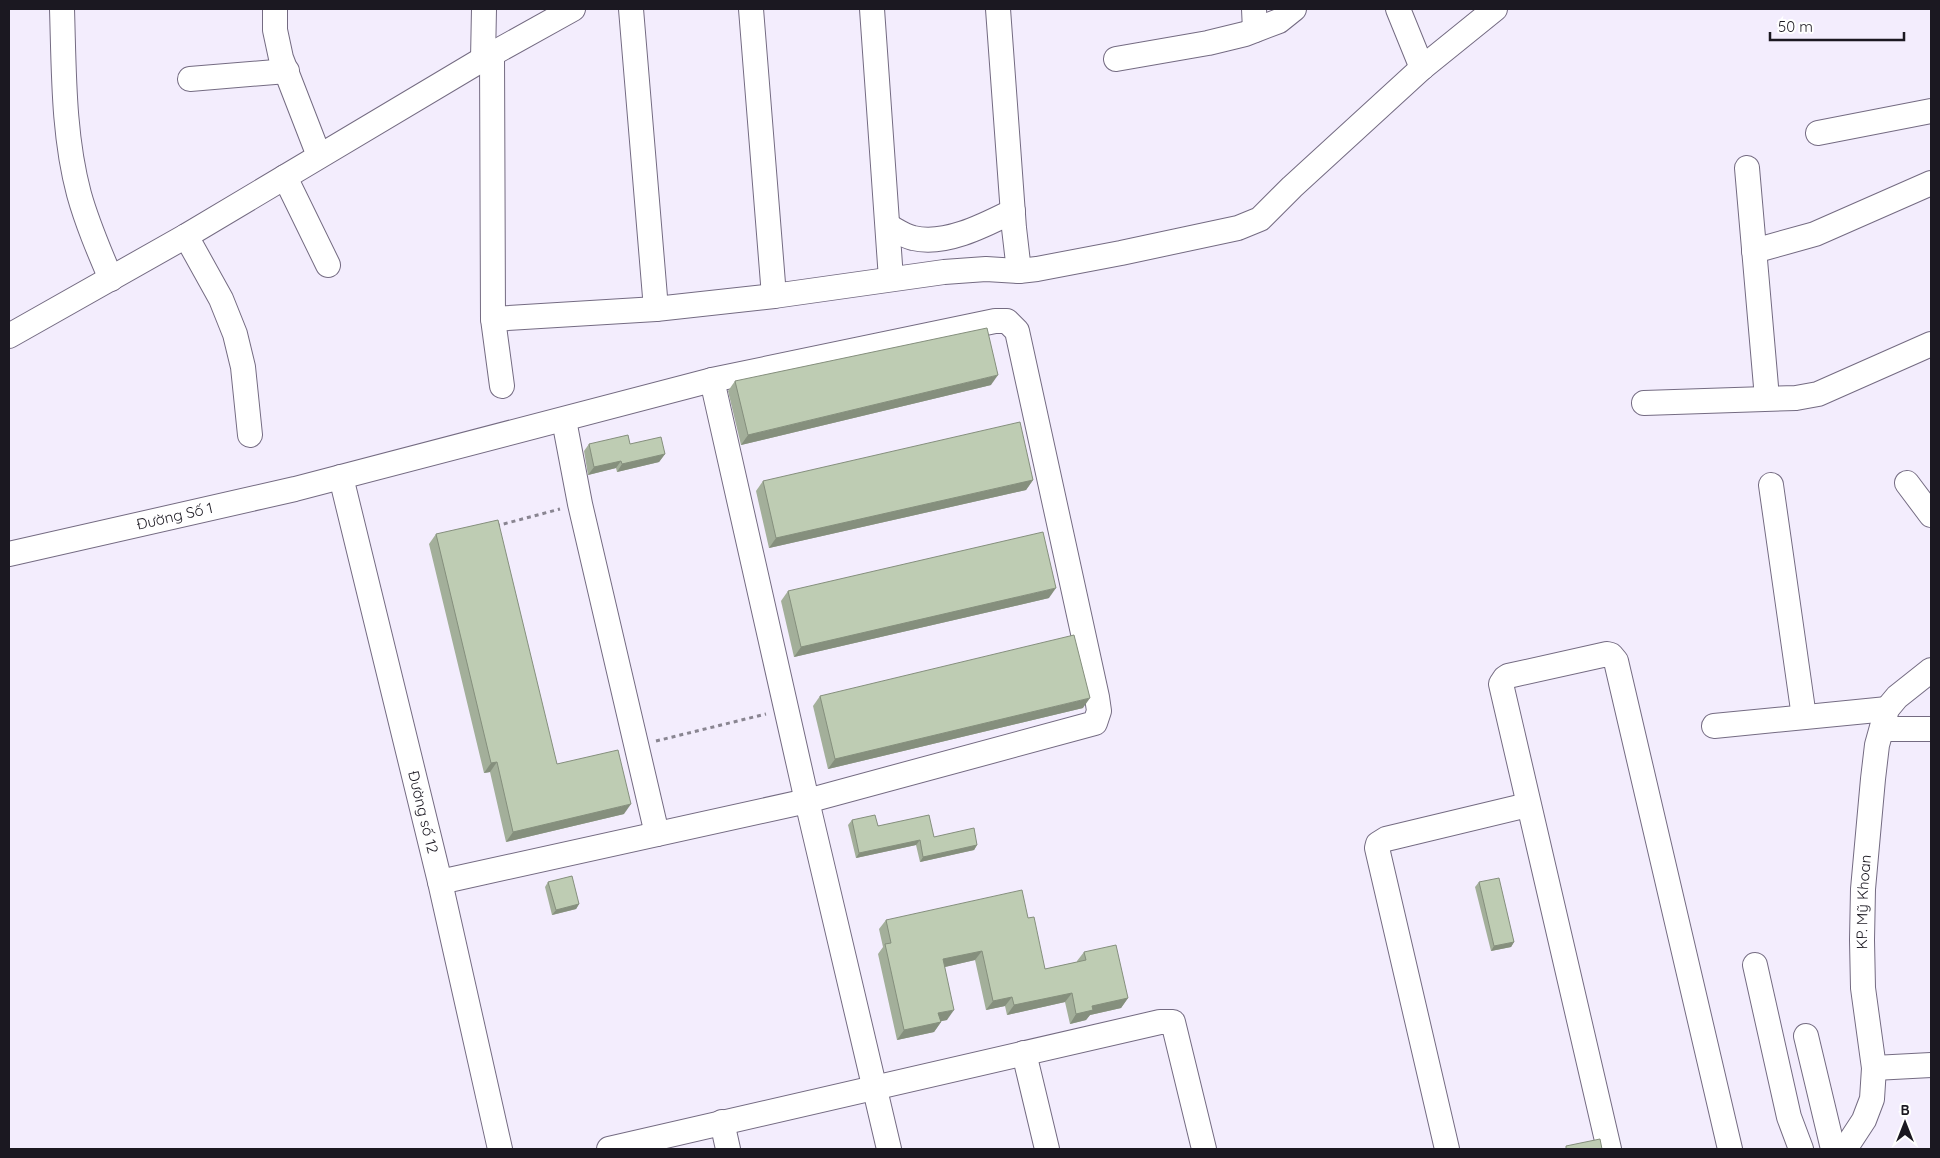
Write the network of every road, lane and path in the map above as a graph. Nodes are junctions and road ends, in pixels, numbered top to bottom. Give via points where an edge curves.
1 (62, 9) edge
2 (274, 9) edge
3 (484, 9) edge
4 (573, 9) edge
5 (631, 9) edge
6 (751, 9) edge
7 (872, 9) edge
8 (998, 9) edge
9 (1294, 9) edge
10 (1398, 9) edge
11 (1495, 9) edge
12 (1255, 20) edge
13 (488, 57) junction
14 (1116, 59) dead end
15 (1422, 68) junction
16 (287, 71) junction
17 (190, 79) dead end
18 (1931, 111) edge
19 (1818, 133) dead end
20 (319, 156) junction
21 (1747, 168) dead end
22 (285, 177) junction
23 (1931, 183) edge
24 (1013, 211) junction
25 (888, 226) junction
26 (186, 236) junction
27 (1754, 250) junction
28 (328, 265) dead end
29 (1019, 271) junction
30 (111, 280) junction
31 (891, 280) junction
32 (774, 296) junction
33 (656, 309) junction
34 (493, 319) junction
35 (9, 336) edge
36 (1931, 344) edge
37 (712, 380) junction
38 (502, 386) dead end
39 (1767, 398) junction
40 (1644, 403) dead end
41 (564, 420) junction
42 (250, 435) dead end
43 (341, 477) junction
44 (1907, 483) dead end
45 (1771, 485) dead end
46 (580, 504) junction
47 (1931, 515) edge
48 (487, 528) edge
49 (9, 554) edge
50 (1931, 670) edge
51 (786, 710) junction
52 (1804, 717) junction
53 (1884, 719) junction
54 (1714, 726) dead end
55 (1931, 729) edge
56 (637, 745) junction
57 (807, 801) junction
58 (1528, 805) junction
59 (657, 834) junction
60 (440, 882) junction
61 (1755, 965) dead end
62 (1806, 1036) dead end
63 (1024, 1053) junction
64 (1931, 1065) edge
65 (1874, 1068) junction
66 (874, 1088) junction
67 (722, 1122) junction
68 (500, 1149) edge
69 (609, 1149) edge
70 (728, 1149) edge
71 (889, 1149) edge
72 (1047, 1149) edge
73 (1204, 1149) edge
74 (1446, 1149) edge
75 (1609, 1149) edge
76 (1730, 1149) edge
77 (1801, 1149) edge
78 (1833, 1149) edge
79 (1845, 1149) edge

1 - 30 street via 65,108 73,168 86,218
2 - 16 street via 277,45
3 - 13 street
4 - 13 street
5 - 33 street
6 - 32 street
7 - 25 street
8 - 24 street
9 - 12 street via 1279,21
10 - 15 street
11 - 15 street
12 - 14 street via 1208,43
13 - 20 street
13 - 34 street
15 - 29 street via 1260,219 1238,228 1183,240 1059,266
16 - 17 street
16 - 20 street
18 - 19 street
20 - 22 street
21 - 27 street
22 - 26 street
22 - 28 street
23 - 27 street via 1815,234
24 - 25 street via 982,227 938,239 913,238
24 - 29 street
25 - 31 street
26 - 30 street
26 - 42 street via 222,299 235,334 243,368
27 - 39 street
29 - 31 street via 986,269
30 - 35 street
31 - 32 street
32 - 33 street
33 - 34 street
34 - 38 street
36 - 39 street via 1818,394
37 - 41 street, Đường Số 1
37 - 51 street
37 - 57 street, Đường Số 1 via 995,321 1007,321 1017,331 1097,697 1099,711 1095,723
39 - 40 street
41 - 43 street, Đường Số 1
41 - 46 street
43 - 49 street, Đường Số 1
43 - 60 street, Đường số 12
44 - 47 street
45 - 52 street
46 - 48 path
46 - 56 street
50 - 53 street, KP. Mỹ Khoan via 1896,696
51 - 56 path
51 - 57 street
52 - 53 street
52 - 54 street
53 - 55 street
53 - 65 street, KP. Mỹ Khoan via 1877,745 1863,888 1863,988
56 - 59 street
57 - 59 street
57 - 66 street
58 - 74 street via 1386,839 1377,848
58 - 75 street
58 - 76 street via 1501,688 1502,680 1508,676 1611,655 1616,661
59 - 60 street
60 - 68 street, Đường số 12
61 - 77 street via 1789,1116
62 - 78 street
63 - 66 street
63 - 72 street
63 - 73 street via 1160,1022 1173,1022
64 - 65 street
65 - 79 street, KP. Mỹ Khoan via 1872,1099 1864,1120
66 - 67 street
66 - 71 street
67 - 69 street
67 - 70 street

